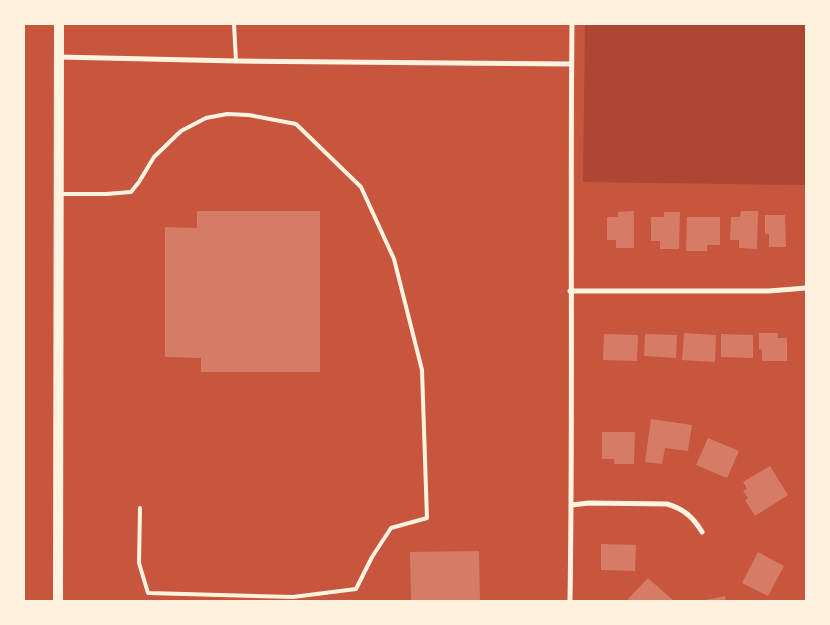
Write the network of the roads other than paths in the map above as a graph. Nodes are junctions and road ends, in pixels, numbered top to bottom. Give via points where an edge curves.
1 (58, 24) edge
2 (234, 24) edge
3 (572, 24) edge
4 (58, 57) junction
5 (236, 61) junction
6 (571, 64) junction
7 (58, 194) junction
8 (806, 288) edge
9 (570, 290) junction
10 (572, 505) junction
11 (140, 508) dead end
12 (702, 532) dead end
13 (58, 601) edge
14 (570, 601) edge

1 - 4 main road
2 - 5 lane
3 - 6 street
4 - 5 street
4 - 7 main road
5 - 6 street
6 - 9 street
7 - 11 lane via 131,192 154,158 181,131 206,118 227,114 249,115 296,124 361,187 394,259 422,370 427,518 390,528 356,589 293,597 148,593 139,563
7 - 13 main road
8 - 9 street via 769,291
9 - 10 street
10 - 12 street via 667,504 691,516
10 - 14 street

